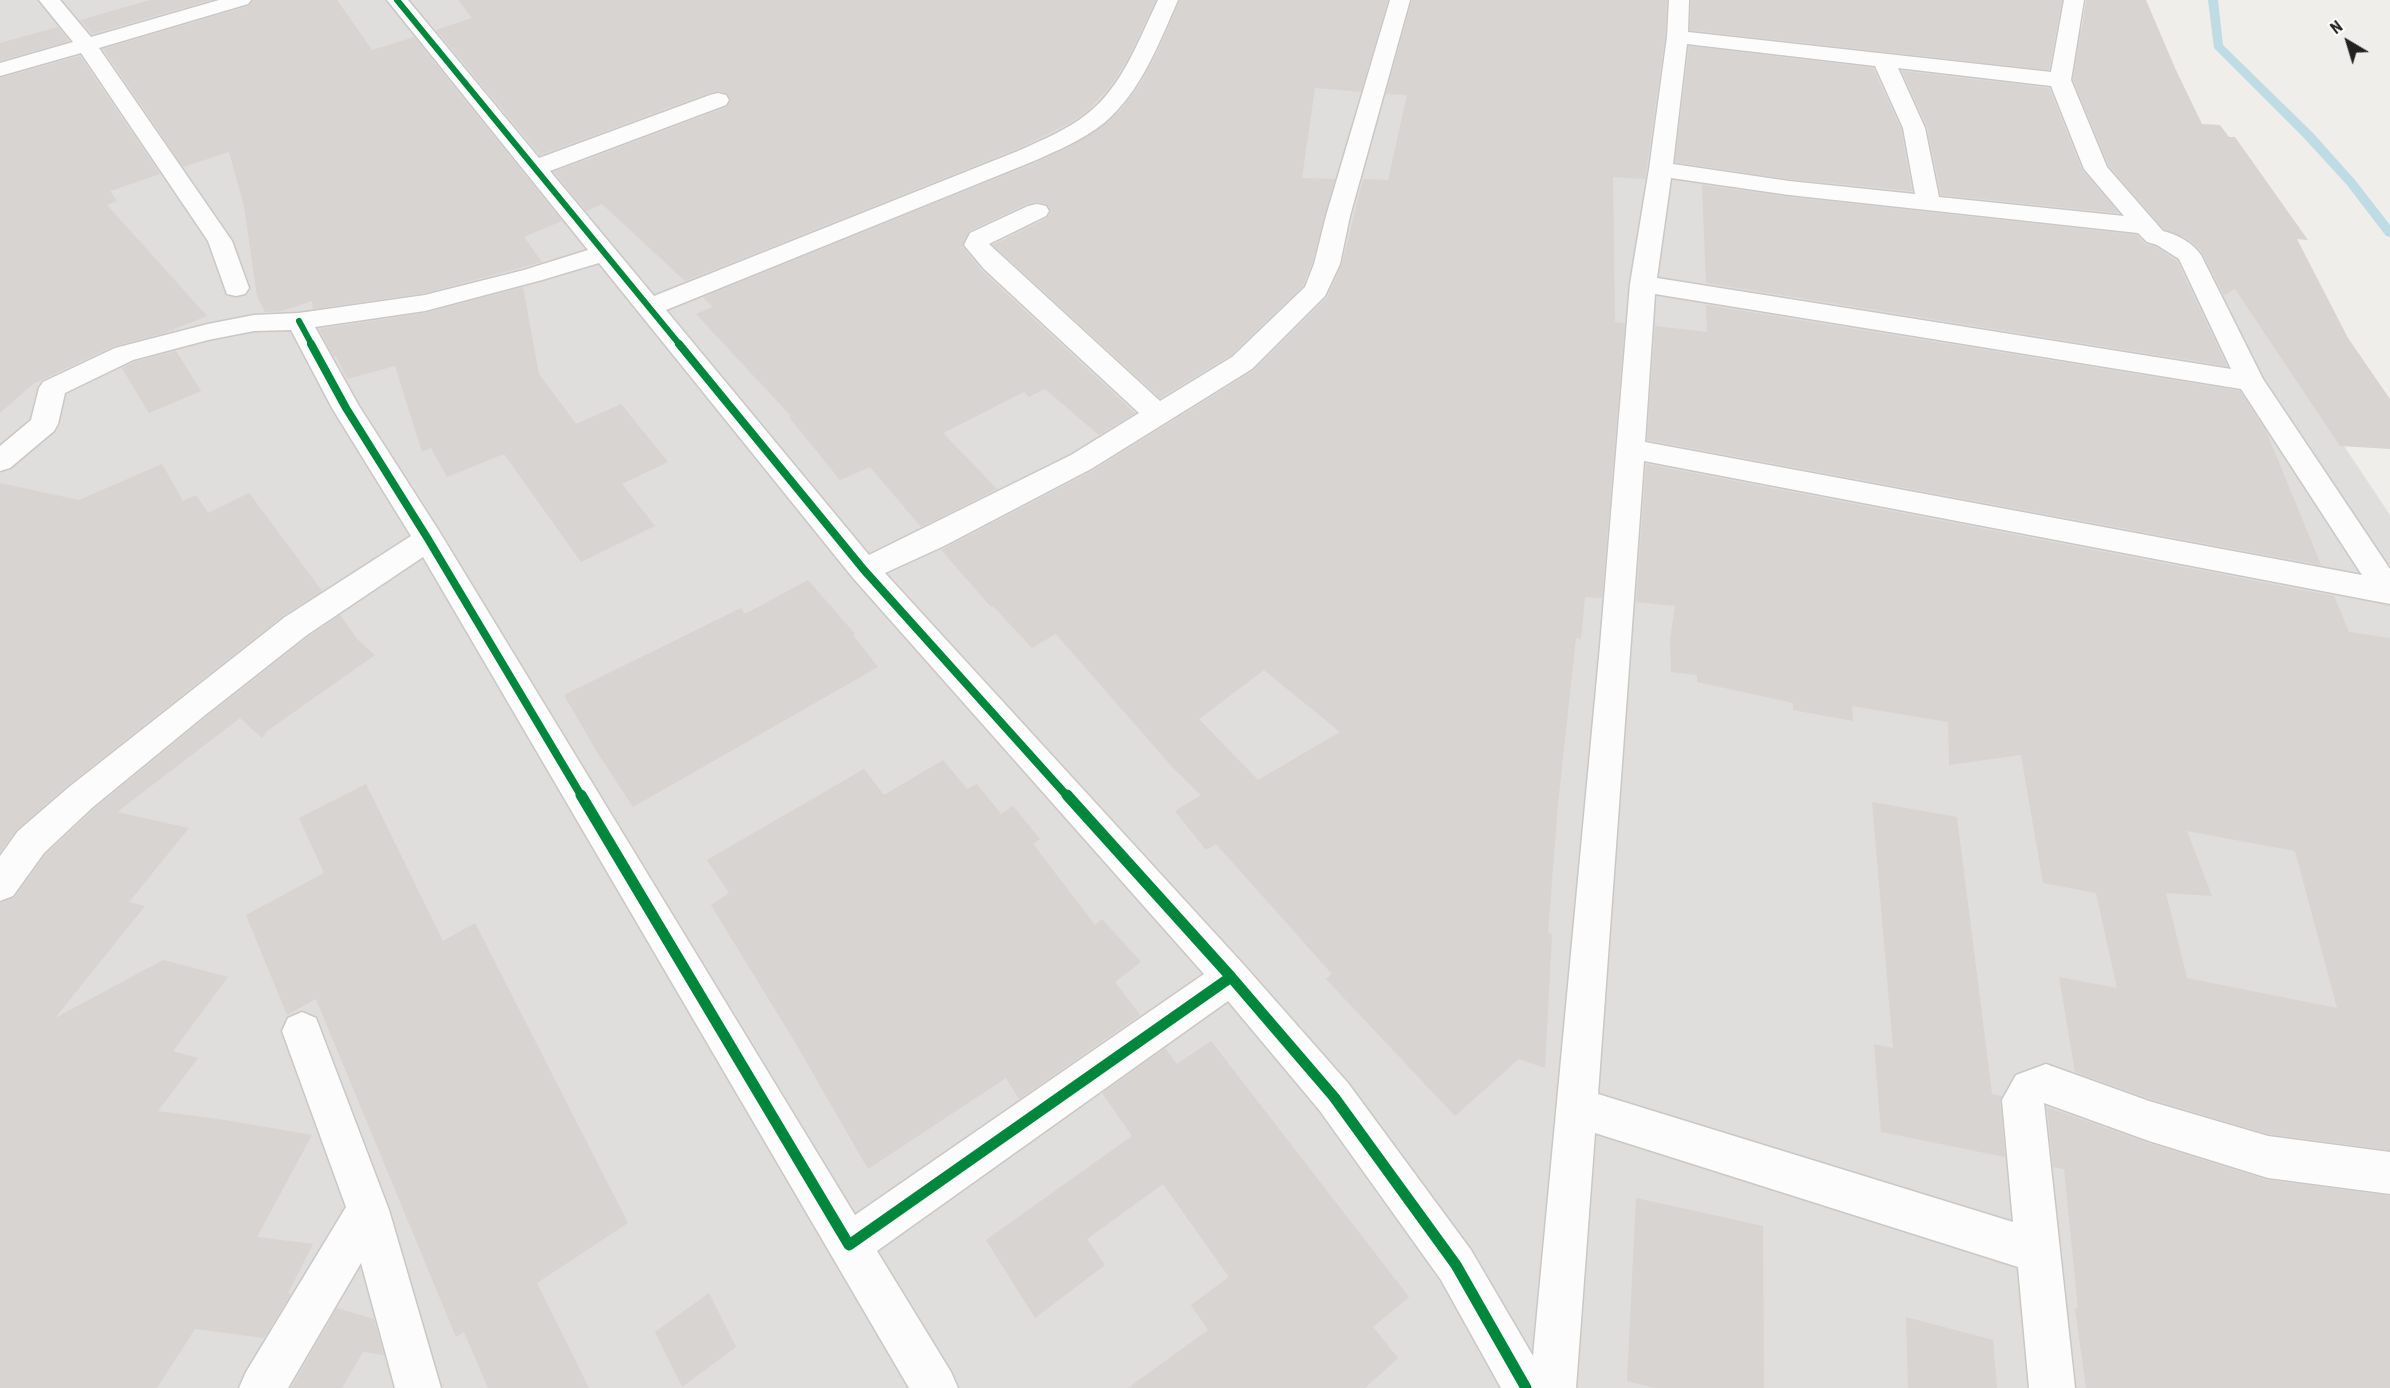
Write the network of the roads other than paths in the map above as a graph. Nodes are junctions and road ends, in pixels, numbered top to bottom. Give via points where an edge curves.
1 (49, 0) edge
2 (242, 0) edge
3 (397, 0) edge
4 (1168, 0) edge
5 (1400, 0) edge
6 (1679, 0) edge
7 (2074, 0) edge
8 (1677, 37) junction
9 (86, 45) junction
10 (1884, 61) junction
11 (0, 70) edge
12 (2060, 80) junction
13 (718, 100) dead end
14 (536, 168) junction
15 (1661, 169) junction
16 (1928, 202) junction
17 (1037, 212) dead end
18 (2145, 226) junction
19 (604, 253) junction
20 (1643, 284) junction
21 (236, 288) dead end
22 (651, 308) junction
23 (299, 321) junction
24 (2250, 381) junction
25 (1158, 414) junction
26 (1632, 449) junction
27 (0, 461) edge
28 (428, 540) junction
29 (864, 570) junction
30 (2390, 592) edge
31 (0, 885) edge
32 (1231, 977) junction
33 (302, 1031) dead end
34 (1578, 1108) junction
35 (2390, 1173) edge
36 (368, 1210) junction
37 (849, 1245) junction
38 (2036, 1251) junction
39 (262, 1388) edge
40 (418, 1388) edge
41 (935, 1388) edge
42 (1526, 1388) edge
43 (1553, 1388) edge
44 (2052, 1388) edge

1 - 9 street
2 - 9 street
3 - 14 street
4 - 22 street via 1128,80 1102,113 1068,136
5 - 25 street via 1327,264 1316,290 1242,363
6 - 8 street
7 - 12 street
8 - 10 street
8 - 15 street
9 - 11 street
9 - 21 street via 219,241
10 - 12 street
10 - 16 street via 1914,128
12 - 18 street via 2096,169
13 - 14 street
14 - 19 street
15 - 16 street via 1789,188
15 - 20 street
16 - 18 street
17 - 25 street via 979,238 976,245
18 - 24 street via 2156,237 2189,255
19 - 22 street
19 - 23 street via 425,303
20 - 24 street
20 - 26 street
22 - 29 street
23 - 27 street via 254,323 124,354 53,388 44,424
23 - 28 street via 346,408
24 - 30 street
25 - 29 street via 1081,462
26 - 30 street
26 - 34 street
28 - 31 street via 296,626 183,714 31,842
28 - 37 street
29 - 32 street
32 - 37 street
32 - 42 street via 1334,1097 1456,1265
33 - 36 street
34 - 38 street
34 - 43 street
35 - 38 street via 2268,1156 2148,1121 2046,1083 2030,1089 2022,1100
36 - 39 street
36 - 40 street
37 - 41 street
38 - 44 street

